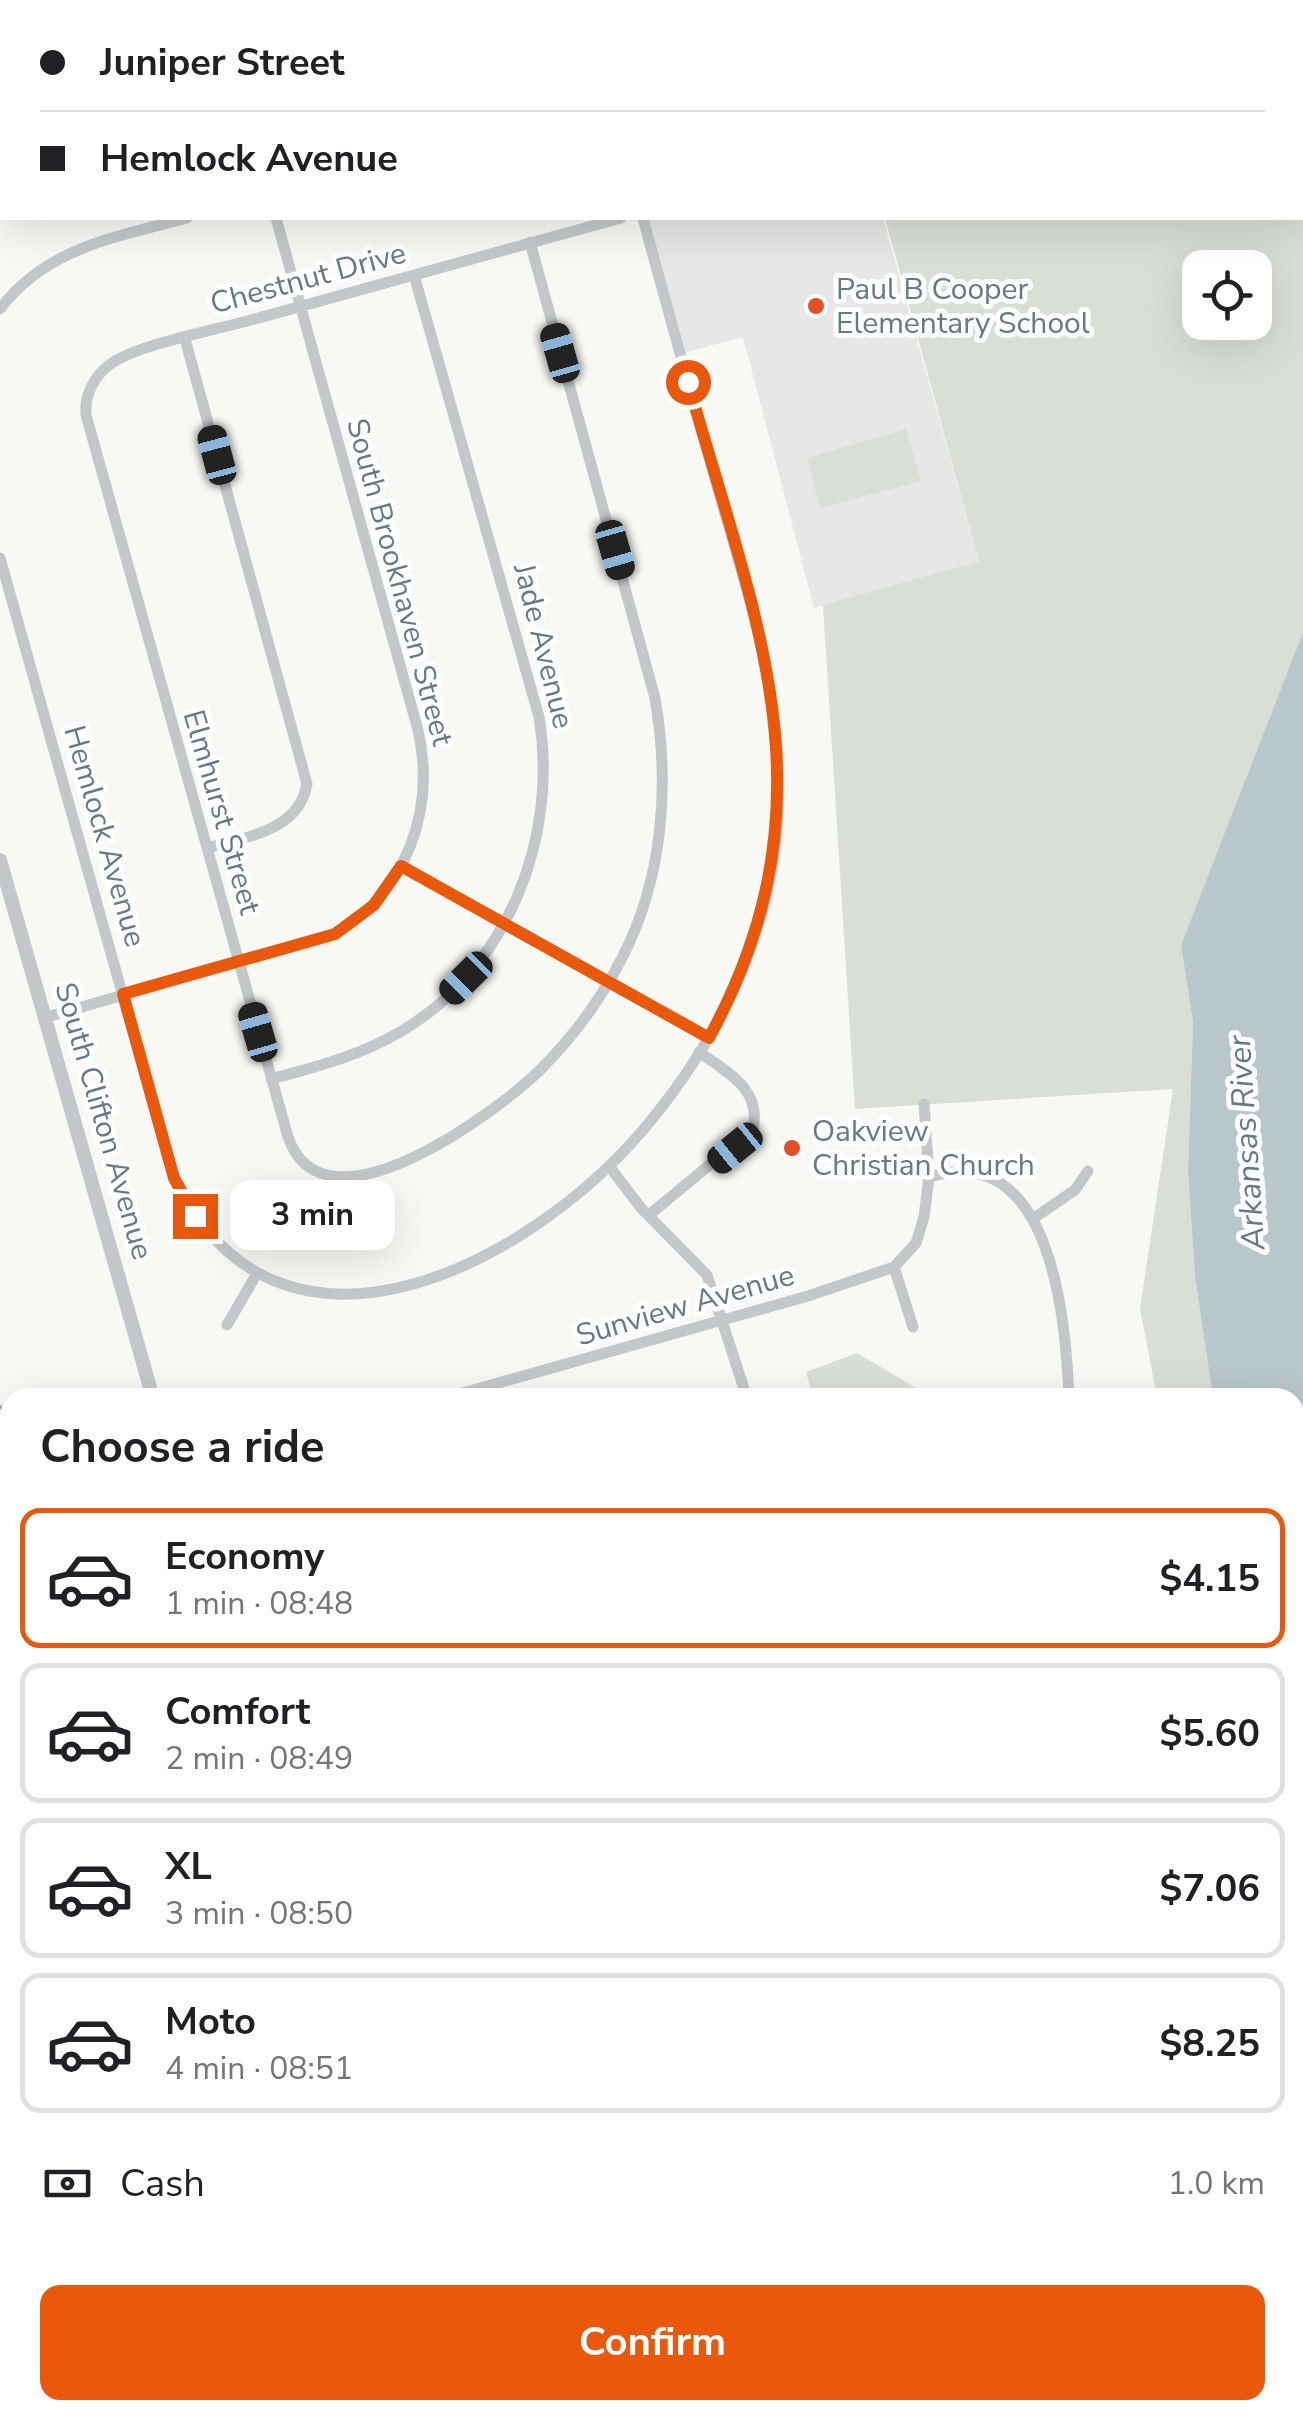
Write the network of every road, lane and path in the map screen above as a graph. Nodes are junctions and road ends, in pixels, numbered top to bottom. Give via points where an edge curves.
1 (180, 220) edge
2 (277, 220) edge
3 (613, 220) edge
4 (644, 220) edge
5 (530, 242) junction
6 (414, 275) junction
7 (300, 306) junction
8 (0, 309) edge
9 (185, 338) junction
10 (86, 400) joint
11 (0, 558) edge
12 (207, 848) junction
13 (0, 860) edge
14 (401, 866) junction
15 (504, 923) junction
16 (238, 963) junction
17 (609, 982) junction
18 (123, 994) junction
19 (47, 1016) junction
20 (709, 1038) junction
21 (699, 1052) junction
22 (271, 1079) junction
23 (924, 1104) dead end
24 (609, 1166) junction
25 (1088, 1171) dead end
26 (929, 1177) junction
27 (649, 1215) junction
28 (1034, 1218) junction
29 (894, 1267) junction
30 (256, 1275) junction
31 (724, 1320) junction
32 (228, 1325) dead end
33 (913, 1327) dead end
34 (149, 1388) edge
35 (501, 1388) edge
36 (744, 1388) edge
37 (1068, 1388) edge

1 - 8 street via 66,252 25,280
2 - 7 street, South Brookhaven Street
3 - 5 street, Chestnut Drive
4 - 20 street via 767,659 774,711 778,817 769,885 745,968
5 - 6 street, Chestnut Drive
5 - 17 street via 660,730 662,807 653,868
6 - 7 street, Chestnut Drive
6 - 15 street, Jade Avenue via 545,754 538,839
7 - 9 street, Chestnut Drive
7 - 14 street, South Brookhaven Street via 421,745 422,807
9 - 10 street, Chestnut Drive via 111,364
9 - 12 street via 307,784 285,822
10 - 12 street, Elmhurst Street
11 - 18 street, Hemlock Avenue
12 - 16 street, Elmhurst Street
13 - 19 street, South Clifton Avenue
14 - 15 street
14 - 16 street, South Brookhaven Street via 356,921 312,943
15 - 17 street
15 - 22 street, Jade Avenue via 466,978 412,1024 352,1056
16 - 18 street, South Brookhaven Street
16 - 22 street, Elmhurst Street
17 - 20 street
17 - 22 street, Elmhurst Street via 560,1048 495,1108 446,1140 371,1173 339,1178 305,1168
18 - 19 street, South Brookhaven Street
18 - 30 street, Hemlock Avenue via 174,1178 212,1240
19 - 34 street, South Clifton Avenue
20 - 21 street
21 - 24 street
21 - 27 street via 745,1084 753,1129
23 - 26 street
24 - 27 street
24 - 30 street via 514,1237 401,1287 316,1294
25 - 28 street via 1076,1190
26 - 28 street via 990,1180 1016,1195
26 - 29 street via 919,1234
27 - 31 street via 700,1264
28 - 37 street via 1052,1271
29 - 31 street, Sunview Avenue
29 - 33 street
30 - 32 street
31 - 35 street, Sunview Avenue
31 - 36 street

